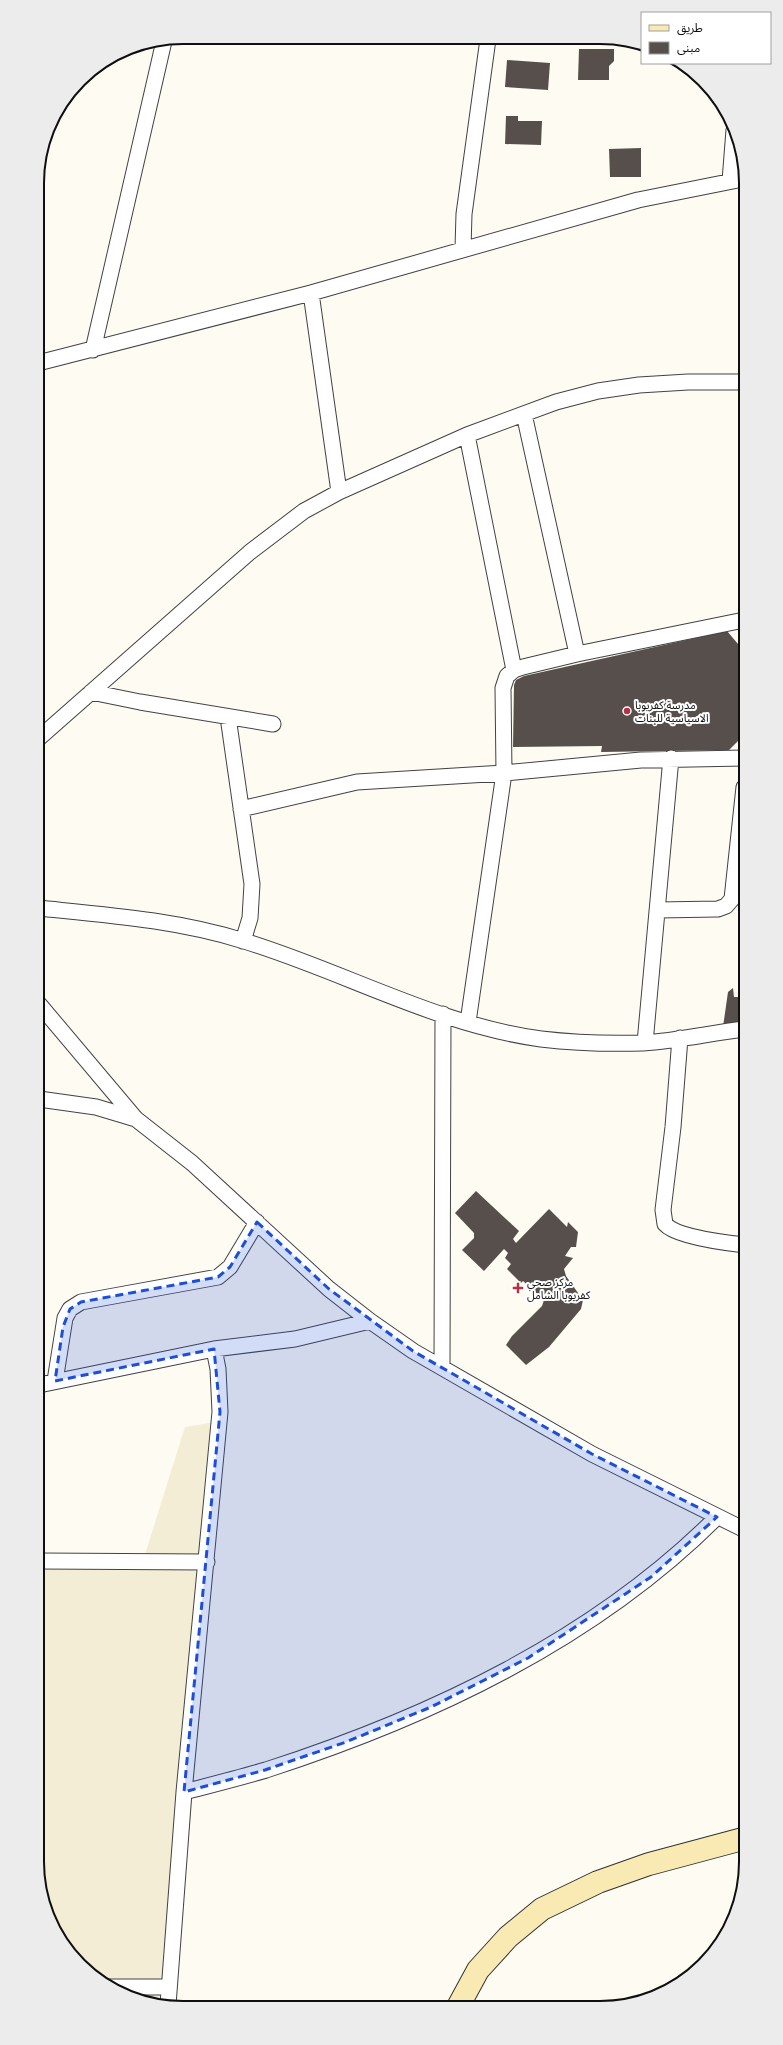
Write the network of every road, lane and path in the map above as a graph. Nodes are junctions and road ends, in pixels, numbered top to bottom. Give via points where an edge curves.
1 (487, 44) edge
2 (163, 46) edge
3 (735, 153) edge
4 (737, 180) edge
5 (463, 248) junction
6 (311, 293) junction
7 (93, 350) junction
8 (44, 362) edge
9 (739, 382) edge
10 (524, 414) junction
11 (467, 435) junction
12 (339, 492) junction
13 (739, 621) edge
14 (577, 654) junction
15 (514, 670) junction
16 (91, 692) junction
17 (228, 717) junction
18 (273, 724) dead end
19 (44, 734) edge
20 (671, 758) junction
21 (739, 758) edge
22 (504, 773) junction
23 (241, 809) junction
24 (739, 834) edge
25 (44, 909) edge
26 (658, 910) junction
27 (243, 941) junction
28 (44, 1010) edge
29 (443, 1014) junction
30 (468, 1022) junction
31 (739, 1030) edge
32 (680, 1038) junction
33 (645, 1043) junction
34 (44, 1100) edge
35 (136, 1119) junction
36 (258, 1222) junction
37 (739, 1244) edge
38 (370, 1321) junction
39 (214, 1348) junction
40 (442, 1367) junction
41 (54, 1381) junction
42 (44, 1384) edge
43 (718, 1517) junction
44 (739, 1527) edge
45 (44, 1561) edge
46 (207, 1562) junction
47 (184, 1792) junction
48 (739, 1840) edge
49 (122, 1987) edge
50 (168, 1987) junction
51 (168, 2000) edge
52 (461, 2001) edge

1 - 5 street via 464,214
2 - 7 street
3 - 4 street
4 - 5 street via 638,200
5 - 6 street
6 - 7 street
6 - 12 street
7 - 8 street
9 - 10 street via 639,385 598,391
10 - 11 street
10 - 14 street
11 - 12 street
11 - 15 street
12 - 16 street via 304,512 250,552
13 - 14 street
14 - 15 street
15 - 22 street via 507,676 503,688
16 - 17 street
16 - 19 street
17 - 18 street
17 - 23 street
20 - 21 street
20 - 22 street
20 - 26 street
22 - 23 street via 357,782
22 - 30 street
23 - 27 street via 252,884 250,918
24 - 26 street via 732,900 726,906 718,909
25 - 27 street via 141,919
26 - 33 street
27 - 29 street
28 - 35 street
29 - 30 street
29 - 40 street
30 - 33 street via 488,1029 541,1039
31 - 32 street
32 - 33 street
32 - 37 street via 663,1219 673,1231
34 - 35 street via 96,1107
35 - 36 street via 192,1163
36 - 38 street via 329,1289
36 - 41 street via 230,1267 218,1277 80,1302 70,1309 65,1318
38 - 39 street via 295,1339
38 - 40 street via 413,1351
39 - 41 street
39 - 46 street via 218,1369 220,1412
40 - 43 street via 592,1454
41 - 42 street
43 - 44 street
43 - 47 street via 651,1577 590,1620 528,1658 431,1707 346,1742 265,1770
45 - 46 street
46 - 47 street
47 - 50 street
48 - 52 main road via 641,1867 598,1882 542,1909 508,1937 478,1970
49 - 50 street
50 - 51 street

